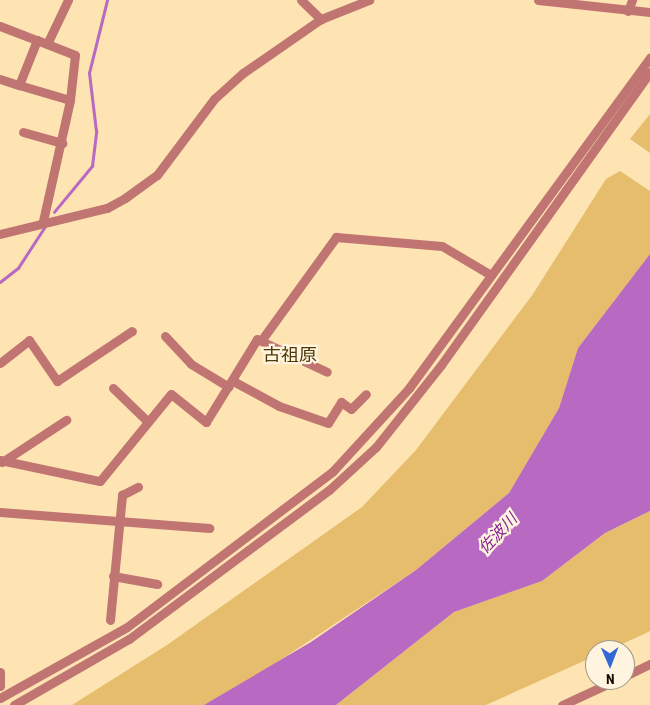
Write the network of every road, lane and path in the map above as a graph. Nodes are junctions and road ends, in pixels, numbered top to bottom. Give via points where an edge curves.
1 (67, 0) edge
2 (301, 0) edge
3 (369, 0) edge
4 (538, 0) edge
5 (632, 0) edge
6 (600, 4) edge
7 (628, 10) junction
8 (650, 12) edge
9 (321, 19) junction
10 (0, 26) edge
11 (37, 40) junction
12 (47, 44) junction
13 (650, 57) edge
14 (650, 72) edge
15 (0, 79) edge
16 (19, 86) junction
17 (70, 100) junction
18 (23, 132) dead end
19 (62, 143) junction
20 (43, 222) junction
21 (2, 231) edge
22 (491, 274) junction
23 (132, 331) dead end
24 (165, 336) dead end
25 (264, 338) junction
26 (0, 363) edge
27 (326, 372) dead end
28 (231, 384) junction
29 (113, 388) dead end
30 (366, 394) dead end
31 (66, 420) dead end
32 (146, 420) junction
33 (1, 461) edge
34 (138, 487) dead end
35 (0, 512) edge
36 (119, 523) junction
37 (210, 528) dead end
38 (113, 576) junction
39 (157, 584) dead end
40 (110, 620) dead end
41 (650, 664) edge
42 (635, 671) edge
43 (0, 672) edge
44 (0, 686) edge
45 (594, 690) edge
46 (0, 698) edge
47 (14, 705) edge
48 (562, 705) edge

1 - 12 street
2 - 9 street
3 - 9 street
4 - 6 street
5 - 7 street
6 - 7 street
7 - 8 street
9 - 20 street via 281,42 214,99 156,175 140,189 106,208
10 - 11 street
11 - 12 street
11 - 16 street
12 - 17 street via 75,56
13 - 22 street
14 - 47 street via 447,357 376,446 329,490 137,633 63,681
15 - 16 street
16 - 17 street
17 - 19 street
18 - 19 street
19 - 20 street
20 - 21 street
22 - 25 street via 442,246 336,237
22 - 46 street via 409,388 333,471 127,626
23 - 26 street via 57,380 29,340
24 - 28 street via 191,364
25 - 27 street
25 - 28 street via 257,339
28 - 30 street via 279,406 328,423 341,402 351,409
28 - 32 street via 206,422 171,394
29 - 32 street
31 - 33 street
32 - 33 street via 100,481
34 - 36 street via 122,495
35 - 36 street
36 - 37 street
36 - 38 street
38 - 39 street
38 - 40 street
41 - 42 street
43 - 44 street
45 - 48 street

